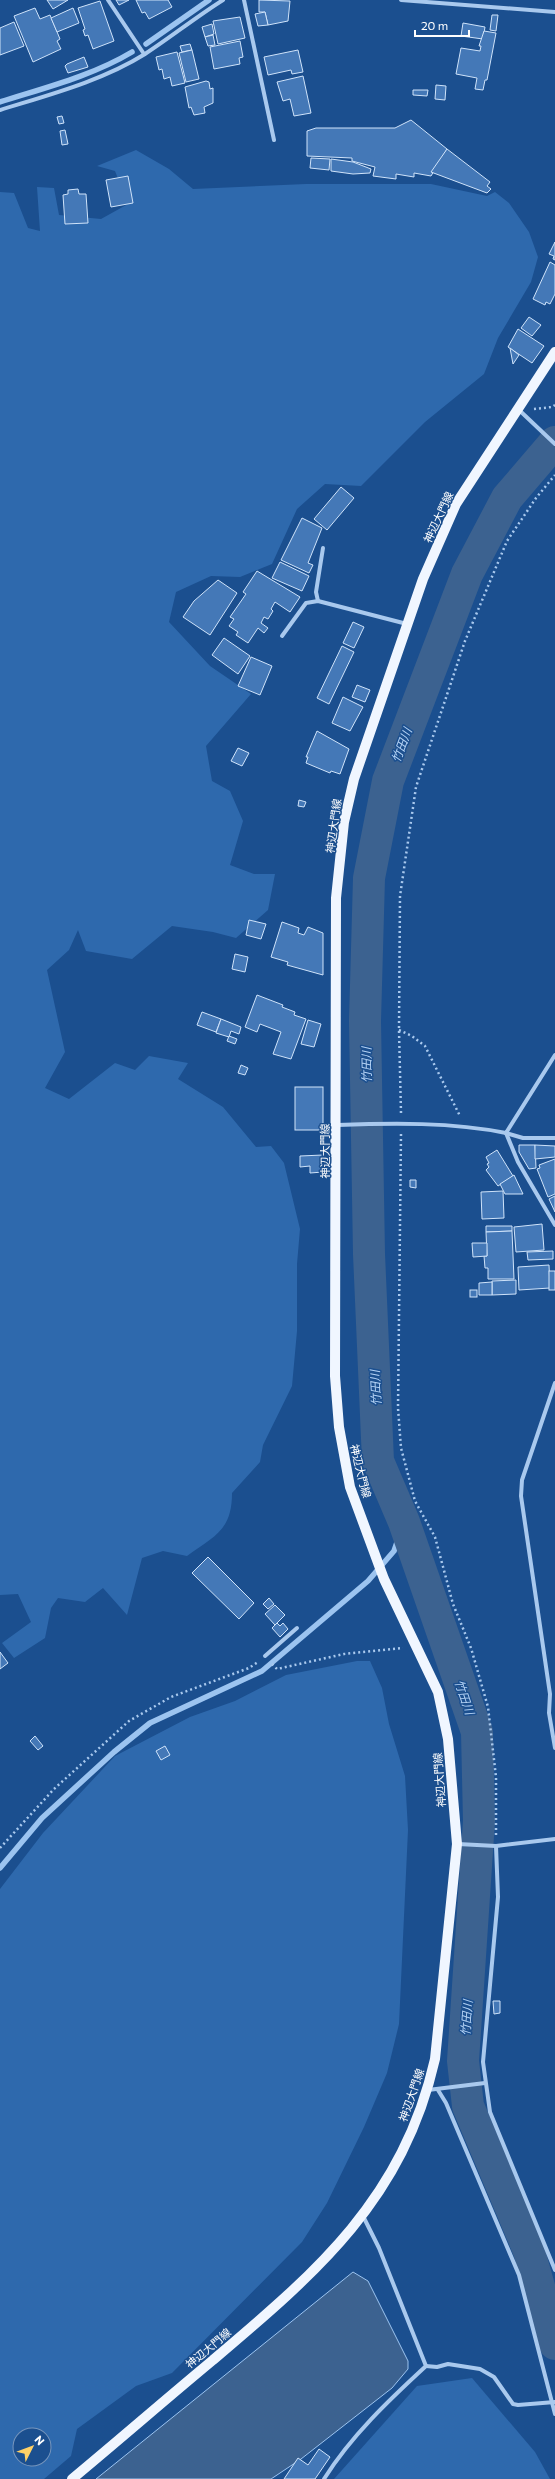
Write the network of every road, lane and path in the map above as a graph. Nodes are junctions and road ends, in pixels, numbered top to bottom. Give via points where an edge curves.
1 (108, 0) edge
2 (223, 0) edge
3 (244, 0) edge
4 (402, 0) edge
5 (555, 12) edge
6 (144, 54) junction
7 (0, 110) edge
8 (274, 140) dead end
9 (555, 352) edge
10 (517, 408) junction
11 (555, 444) edge
12 (555, 475) edge
13 (323, 548) dead end
14 (318, 601) junction
15 (407, 624) junction
16 (282, 636) dead end
17 (398, 1030) junction
18 (555, 1056) edge
19 (401, 1124) junction
20 (336, 1125) junction
21 (464, 1126) junction
22 (506, 1133) junction
23 (555, 1138) edge
24 (555, 1225) edge
25 (555, 1383) edge
26 (297, 1628) dead end
27 (417, 1647) junction
28 (265, 1656) joint
29 (274, 1666) dead end
30 (555, 1748) edge
31 (555, 1839) edge
32 (456, 1844) junction
33 (493, 1846) junction
34 (0, 1848) edge
35 (485, 2083) junction
36 (433, 2090) junction
37 (363, 2216) junction
38 (555, 2270) edge
39 (426, 2366) junction
40 (554, 2402) edge
41 (555, 2414) edge
42 (72, 2479) edge
43 (324, 2479) edge

1 - 6 street
2 - 6 street
3 - 8 street
4 - 5 street
6 - 7 street via 76,84
9 - 10 main road, 神辺大門線
10 - 11 street
10 - 15 main road, 神辺大門線 via 456,504 423,579
12 - 17 path via 536,498 507,542 465,642 416,787 400,896
13 - 14 street via 316,592
14 - 15 street
14 - 16 street via 306,603
15 - 20 main road, 神辺大門線 via 354,779 344,822 336,927
17 - 19 path
17 - 21 path via 425,1046
18 - 22 street
19 - 20 street
19 - 21 street
19 - 33 path via 398,1408 401,1448 415,1501 435,1537 488,1707 496,1778
20 - 27 main road, 神辺大門線 via 335,1376 338,1427 350,1487 384,1579
21 - 22 street
22 - 23 street via 523,1138
22 - 24 street via 518,1162
25 - 30 street via 522,1480 521,1496 550,1694 549,1712
26 - 28 street
27 - 29 path via 344,1654 277,1669
27 - 32 main road, 神辺大門線 via 438,1692 448,1739
28 - 34 path via 249,1668 171,1697 130,1721 54,1789
31 - 33 street
32 - 33 street
32 - 36 main road, 神辺大門線
33 - 35 street via 498,1897 482,2062
35 - 36 street
35 - 38 street via 490,2112
36 - 37 main road, 神辺大門線 via 403,2152
36 - 40 street via 446,2103 518,2275
37 - 39 street via 379,2248
37 - 42 main road, 神辺大門線 via 324,2261 254,2325
39 - 40 street via 448,2364 480,2370 494,2377 513,2404
39 - 43 street via 388,2401 335,2461
40 - 41 street

